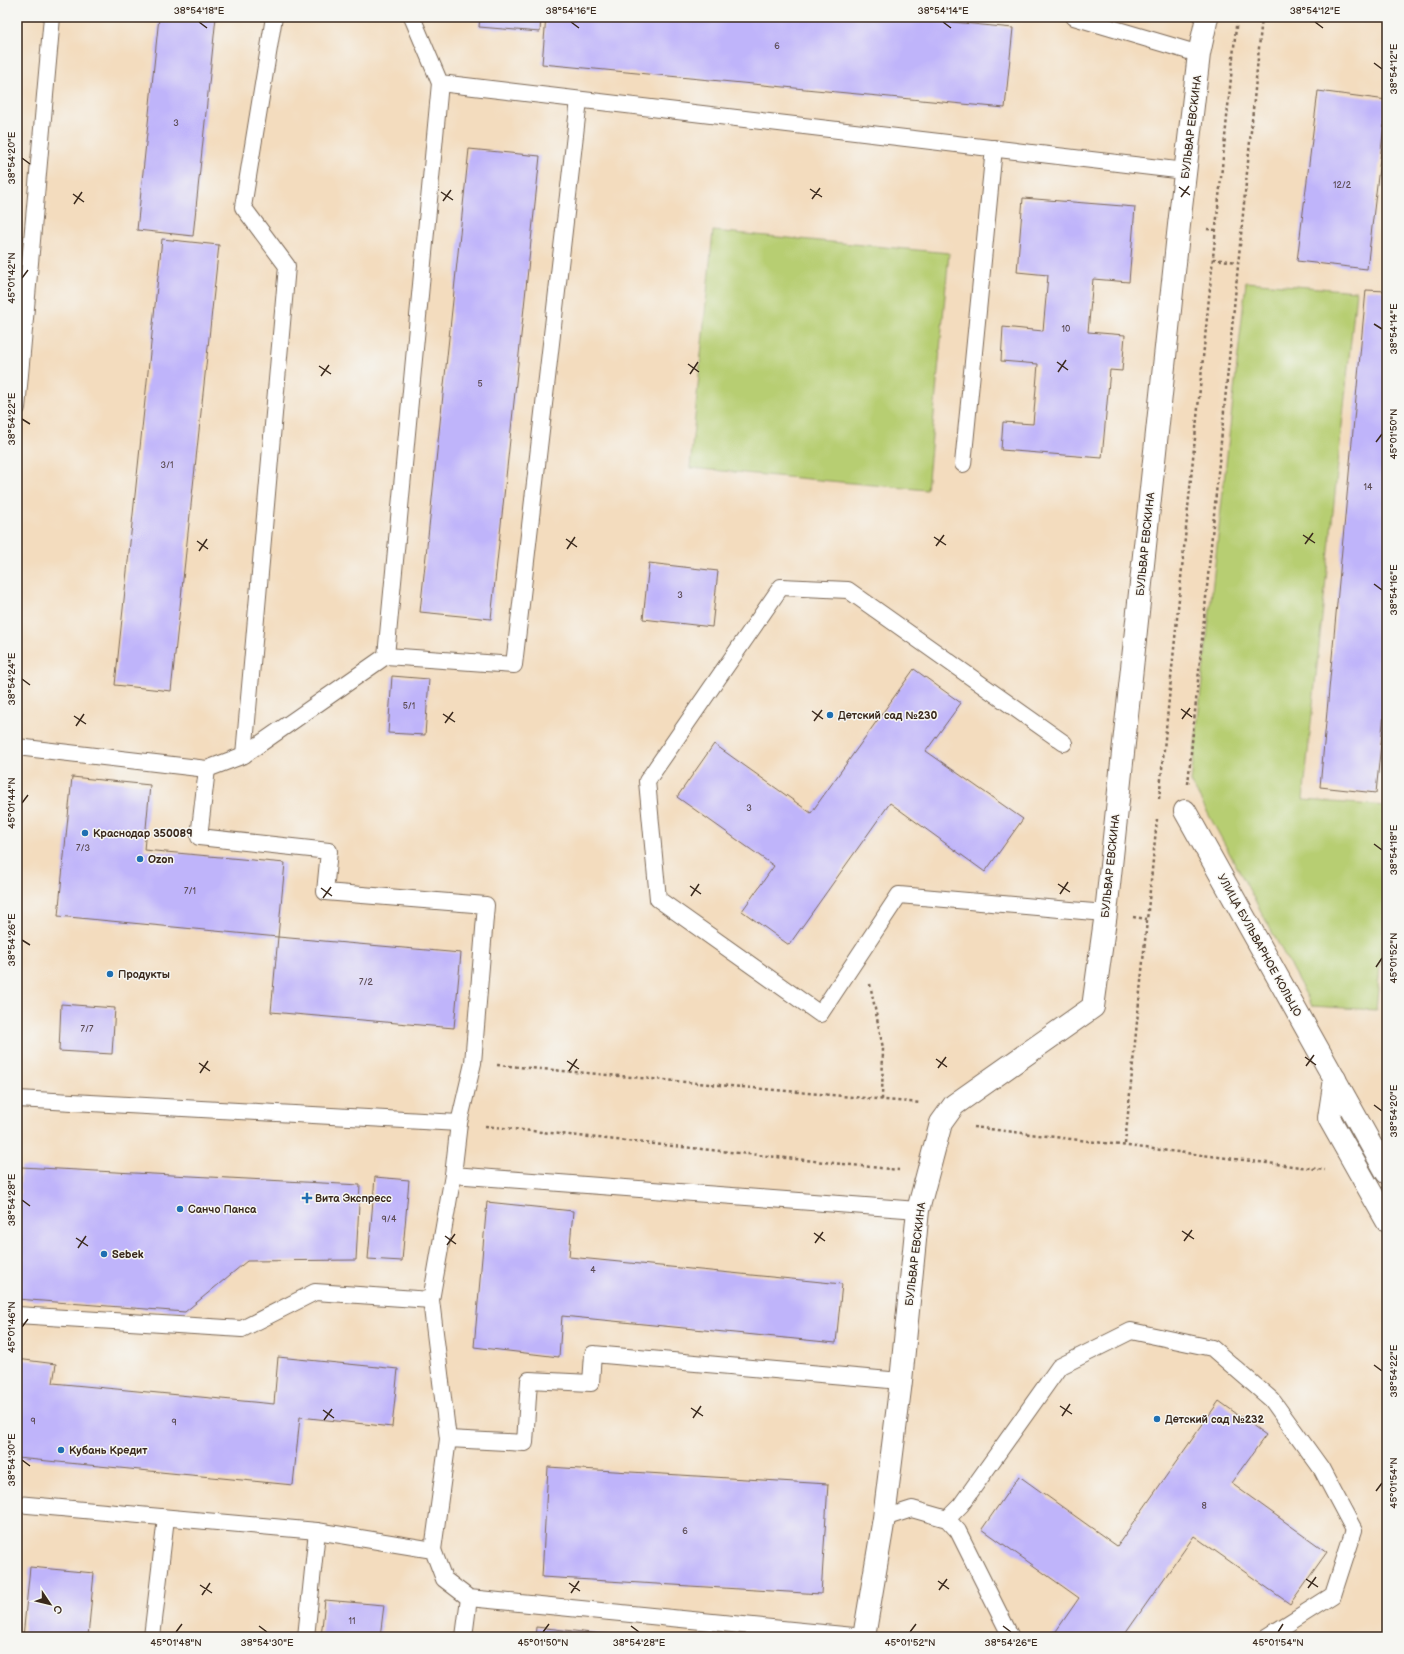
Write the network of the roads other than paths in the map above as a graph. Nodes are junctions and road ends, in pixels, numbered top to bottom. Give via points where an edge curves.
1 (52, 17) edge
2 (274, 17) edge
3 (412, 17) edge
4 (1074, 17) edge
5 (1207, 17) edge
6 (1199, 54) junction
7 (440, 83) junction
8 (579, 100) junction
9 (994, 148) junction
10 (1185, 171) junction
11 (17, 408) edge
12 (963, 464) dead end
13 (386, 656) junction
14 (1064, 743) dead end
15 (17, 747) edge
16 (244, 755) junction
17 (207, 769) junction
18 (1185, 811) road end
19 (1105, 913) junction
20 (1335, 1079) junction
21 (17, 1099) edge
22 (459, 1123) junction
23 (1387, 1173) edge
24 (453, 1175) junction
25 (918, 1210) junction
26 (1387, 1222) edge
27 (431, 1300) junction
28 (17, 1315) edge
29 (901, 1381) junction
30 (448, 1439) junction
31 (17, 1504) edge
32 (166, 1518) junction
33 (884, 1518) junction
34 (946, 1519) junction
35 (317, 1531) junction
36 (433, 1550) junction
37 (469, 1598) junction
38 (152, 1637) edge
39 (306, 1637) edge
40 (464, 1637) edge
41 (864, 1637) edge
42 (1011, 1637) edge
43 (1267, 1637) edge

1 - 11 lane
2 - 16 lane via 243,207 287,266
3 - 7 lane
4 - 6 lane
5 - 6 street, БУЛЬВАР ЕВСКИНА
6 - 10 street, БУЛЬВАР ЕВСКИНА
7 - 8 lane
7 - 13 lane
8 - 9 lane
8 - 13 lane via 514,665
9 - 10 lane
9 - 12 lane
10 - 19 street, БУЛЬВАР ЕВСКИНА
13 - 16 lane
14 - 19 lane via 848,590 781,587 647,781 658,899 820,1014 899,895
15 - 17 lane
16 - 17 lane
17 - 22 lane via 199,837 329,851 325,892 486,905 473,1063
18 - 20 street, УЛИЦА БУЛЬВАРНОЕ КОЛЬЦО
19 - 25 street, БУЛЬВАР ЕВСКИНА via 1093,1007 954,1105 941,1123
20 - 23 street, УЛИЦА БУЛЬВАРНОЕ КОЛЬЦО
20 - 26 street via 1329,1118
21 - 22 lane
22 - 24 lane
24 - 25 lane
24 - 27 lane
25 - 29 street, БУЛЬВАР ЕВСКИНА
27 - 28 lane via 315,1292 242,1328
27 - 30 lane
29 - 30 lane via 593,1354 591,1383 529,1380 525,1443
29 - 33 street, БУЛЬВАР ЕВСКИНА
30 - 36 lane
31 - 32 lane
32 - 35 lane
32 - 38 lane
33 - 34 lane via 912,1509
33 - 41 street, БУЛЬВАР ЕВСКИНА
34 - 42 lane via 958,1531
34 - 43 lane via 961,1505 1059,1368 1131,1331 1212,1348 1272,1400 1321,1468 1354,1530 1333,1595
35 - 36 lane
35 - 39 lane
36 - 37 lane via 444,1579
37 - 40 lane
37 - 41 lane

